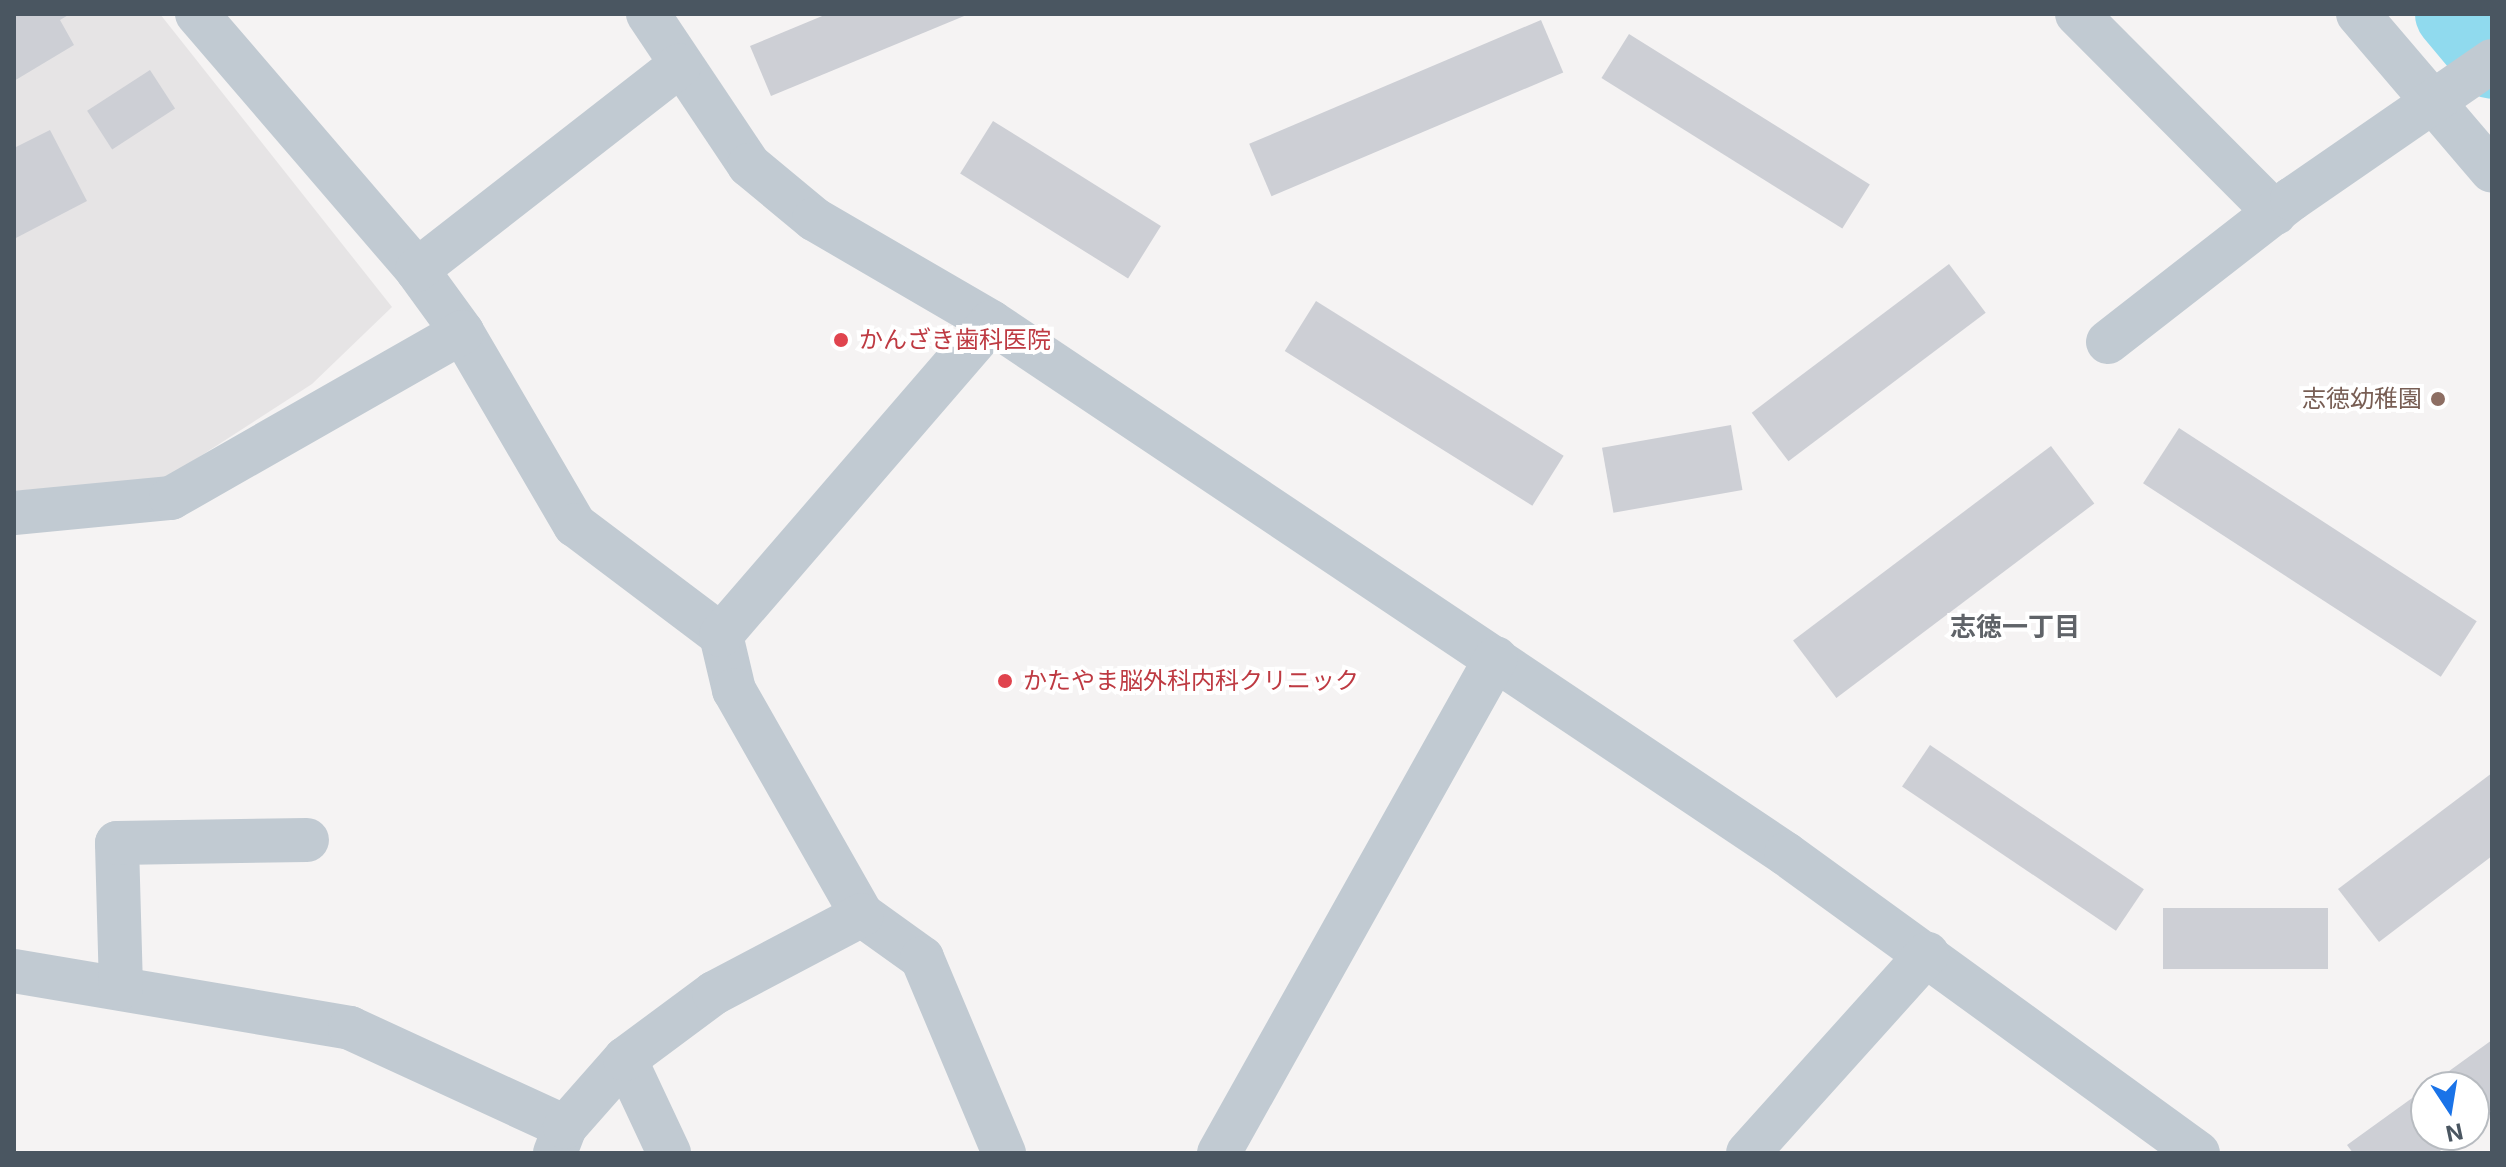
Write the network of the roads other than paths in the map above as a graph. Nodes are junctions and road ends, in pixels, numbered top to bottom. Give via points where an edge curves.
1 (197, 14) edge
2 (648, 14) edge
3 (2077, 14) edge
4 (2358, 14) edge
5 (2492, 61) edge
6 (680, 65) junction
7 (2432, 101) junction
8 (2492, 171) edge
9 (2275, 213) junction
10 (417, 270) junction
11 (991, 322) junction
12 (462, 332) junction
13 (2108, 342) dead end
14 (14, 513) edge
15 (721, 635) junction
16 (1496, 658) junction
17 (307, 840) dead end
18 (862, 915) junction
19 (1927, 954) junction
20 (14, 971) edge
21 (121, 988) junction
22 (625, 1059) junction
23 (560, 1140) edge
24 (669, 1153) edge
25 (1004, 1153) edge
26 (1219, 1153) edge
27 (1748, 1153) edge
28 (2198, 1153) edge

1 - 10 street
2 - 6 street
3 - 9 street
4 - 7 street
5 - 7 street
6 - 10 street
6 - 11 street via 749,165 814,219
7 - 8 street
7 - 9 street
9 - 13 street
10 - 12 street
11 - 15 street
11 - 16 street
12 - 14 street via 171,498
12 - 15 street via 575,525
15 - 18 street via 734,690
16 - 19 street
16 - 26 street
17 - 21 street via 117,843
18 - 22 street via 714,993
18 - 25 street via 922,958
19 - 27 street
19 - 28 street
20 - 21 street
21 - 23 street via 350,1028
22 - 23 street
22 - 24 street

